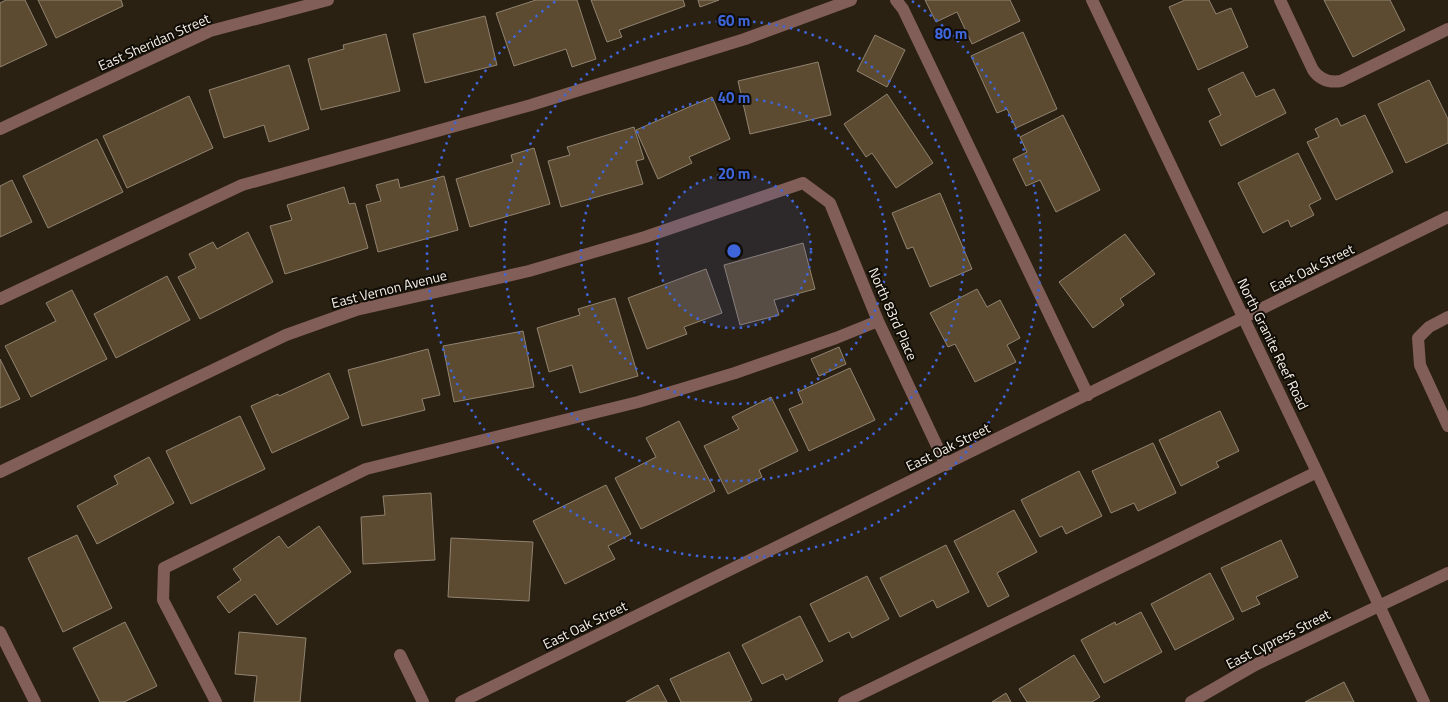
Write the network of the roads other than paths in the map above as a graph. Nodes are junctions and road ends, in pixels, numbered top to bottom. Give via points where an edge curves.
1 (328, 0) edge
2 (852, 0) edge
3 (896, 0) edge
4 (1092, 0) edge
5 (1280, 0) edge
6 (1448, 29) edge
7 (0, 130) edge
8 (802, 183) joint
9 (1448, 217) edge
10 (0, 299) edge
11 (1448, 317) edge
12 (1244, 319) junction
13 (878, 321) junction
14 (1088, 395) junction
15 (1448, 426) edge
16 (946, 465) junction
17 (0, 472) edge
18 (1317, 472) junction
19 (1448, 573) edge
20 (1380, 606) junction
21 (0, 632) edge
22 (400, 655) dead end
23 (35, 702) edge
24 (216, 702) edge
25 (423, 702) edge
26 (461, 702) edge
27 (844, 702) edge
28 (1191, 702) edge
29 (1424, 702) edge

1 - 7 street, East Sheridan Street via 210,31
2 - 10 street via 745,38 531,105 242,184
3 - 14 street
4 - 12 street, North Granite Reef Road
5 - 6 street via 1313,70 1318,76 1333,82
8 - 13 street, North 83rd Place via 830,203
8 - 17 street, East Vernon Avenue via 645,237 529,271 356,310 286,336
9 - 12 street, East Oak Street
11 - 15 street via 1429,327 1418,338 1420,365
12 - 14 street, East Oak Street
12 - 18 street, North Granite Reef Road
13 - 16 street, North 83rd Place
13 - 24 street via 735,373 638,402 366,469 164,568 163,600
14 - 16 street, East Oak Street
16 - 26 street, East Oak Street
18 - 20 street, North Granite Reef Road
18 - 27 street
19 - 20 street, East Cypress Street
20 - 28 street, East Cypress Street via 1255,665
20 - 29 street, North Granite Reef Road
21 - 23 street
22 - 25 street

